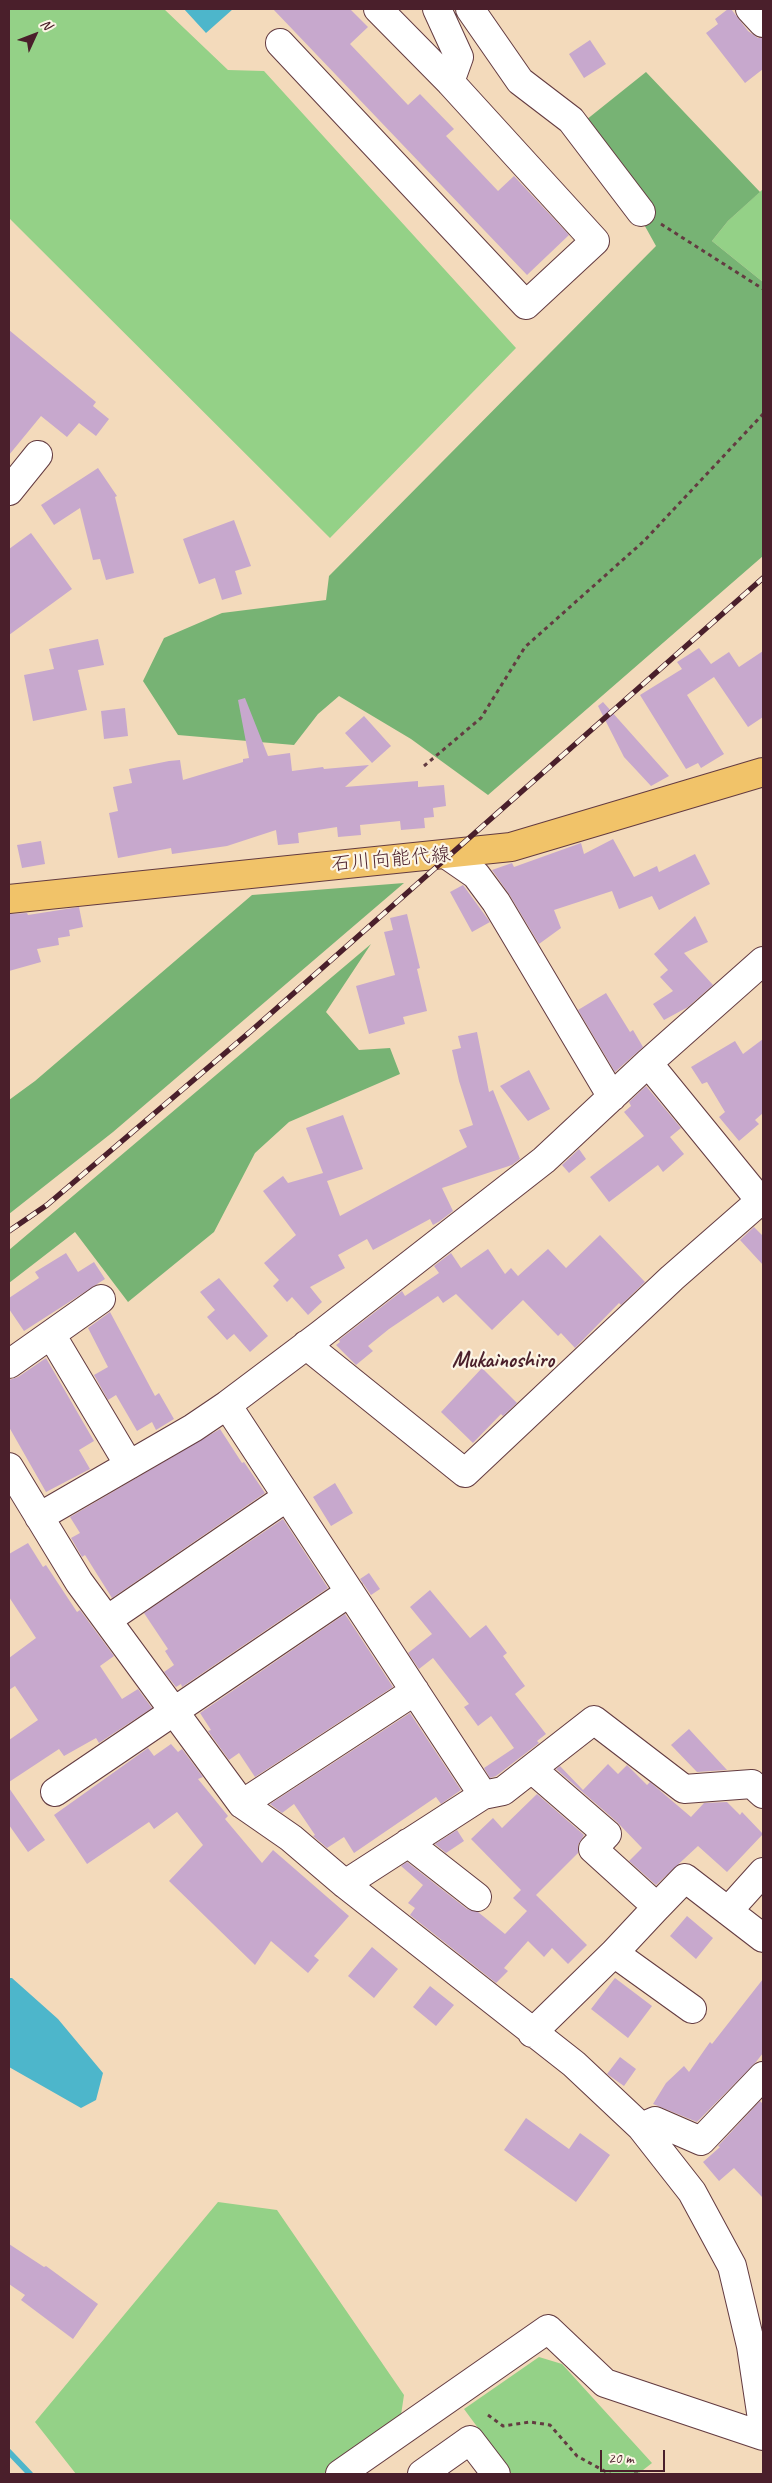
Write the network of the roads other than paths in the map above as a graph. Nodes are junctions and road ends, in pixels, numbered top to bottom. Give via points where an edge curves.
1 (378, 9) edge
2 (437, 9) edge
3 (470, 9) edge
4 (750, 9) edge
5 (763, 23) edge
6 (280, 43) dead end
7 (450, 82) junction
8 (641, 212) road end
9 (38, 455) dead end
10 (9, 492) edge
11 (763, 772) edge
12 (447, 855) junction
13 (9, 899) edge
14 (763, 961) edge
15 (648, 1063) junction
16 (612, 1096) junction
17 (762, 1203) edge
18 (100, 1298) dead end
19 (52, 1336) junction
20 (306, 1345) junction
21 (9, 1364) edge
22 (227, 1406) junction
23 (129, 1465) junction
24 (9, 1467) edge
25 (287, 1497) junction
26 (9, 1505) edge
27 (39, 1517) junction
28 (350, 1592) junction
29 (107, 1620) junction
30 (415, 1691) junction
31 (172, 1712) junction
32 (533, 1770) junction
33 (55, 1792) dead end
34 (763, 1794) edge
35 (483, 1795) junction
36 (242, 1804) junction
37 (408, 1843) junction
38 (763, 1872) edge
39 (345, 1884) junction
40 (477, 1897) dead end
41 (657, 1907) junction
42 (728, 1911) junction
43 (763, 1938) edge
44 (614, 1953) junction
45 (692, 2009) dead end
46 (532, 2033) junction
47 (763, 2076) edge
48 (640, 2127) junction
49 (763, 2426) edge
50 (763, 2436) edge
51 (340, 2474) edge
52 (422, 2474) edge
53 (496, 2474) edge

1 - 7 street
2 - 7 street via 459,57
3 - 8 street via 520,80 572,120
4 - 5 street
6 - 7 street via 376,161 526,305 595,241
9 - 10 street
11 - 12 main road, 石川向能代線 via 511,847
12 - 13 main road, 石川向能代線
12 - 16 street via 476,875 496,902
14 - 15 street
15 - 16 street
15 - 17 street
16 - 20 street via 544,1160
17 - 20 street via 672,1278 465,1473
18 - 19 street
19 - 21 street
19 - 23 street
20 - 22 street
22 - 23 street
22 - 25 street
23 - 27 street
24 - 27 street
25 - 28 street
25 - 29 street
26 - 27 street
27 - 29 street
28 - 30 street
28 - 31 street
29 - 31 street
30 - 35 street
30 - 36 street
31 - 33 street
31 - 36 street
32 - 34 street via 594,1720 684,1789 752,1784
32 - 35 street via 503,1792
32 - 41 street via 607,1834 593,1849
35 - 37 street
36 - 39 street via 291,1838
37 - 39 street
37 - 40 street
38 - 42 street
39 - 46 street
41 - 42 street via 685,1878
41 - 44 street
42 - 43 street
44 - 45 street
44 - 46 street
46 - 48 street via 574,2064
47 - 48 street via 702,2141 655,2121
48 - 49 street via 692,2192 732,2266
50 - 51 street via 605,2383 548,2329
52 - 53 street via 470,2440

